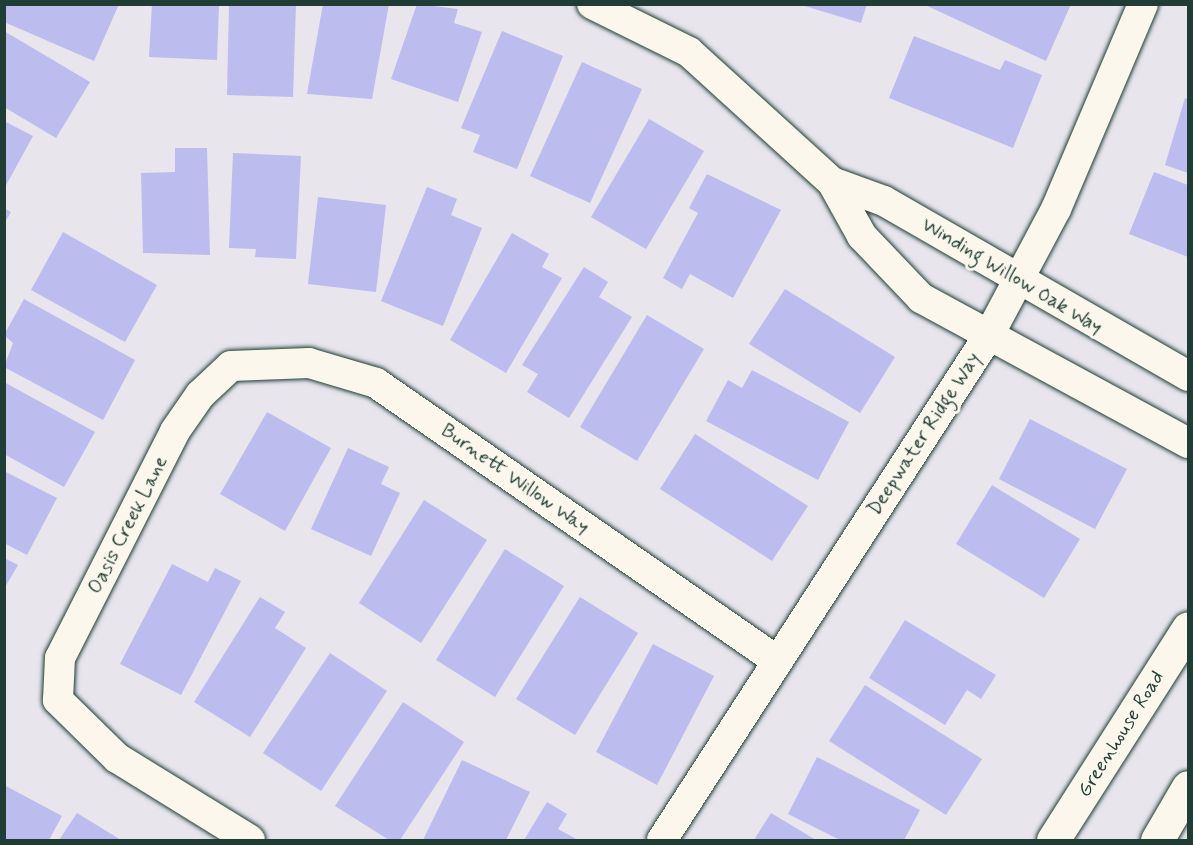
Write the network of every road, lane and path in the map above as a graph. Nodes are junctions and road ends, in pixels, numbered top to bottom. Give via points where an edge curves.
1 (592, 4) edge
2 (1143, 4) edge
3 (636, 14) edge
4 (832, 182) junction
5 (1015, 279) junction
6 (989, 335) junction
7 (231, 366) joint
8 (1188, 376) edge
9 (1188, 443) edge
10 (1188, 628) edge
11 (776, 660) junction
12 (1188, 787) edge
13 (250, 840) edge
14 (662, 840) edge
15 (1053, 840) edge
16 (1157, 840) edge

1 - 3 street, Winding Willow Oak Way
2 - 5 street, Deepwater Ridge Way via 1056,209
3 - 4 street, Winding Willow Oak Way via 688,52
4 - 5 street, Winding Willow Oak Way via 885,201
4 - 6 street, Winding Willow Oak Way via 862,236 921,298
5 - 6 street, Deepwater Ridge Way
5 - 8 street, Winding Willow Oak Way
6 - 9 street, Winding Willow Oak Way
6 - 11 street, Deepwater Ridge Way
7 - 11 street, Burnett Willow Way via 309,363 376,383
7 - 13 street, Oasis Creek Lane via 200,396 175,431 60,658 58,700 117,758
10 - 15 street, Greenhouse Road
11 - 14 street, Deepwater Ridge Way
12 - 16 street

